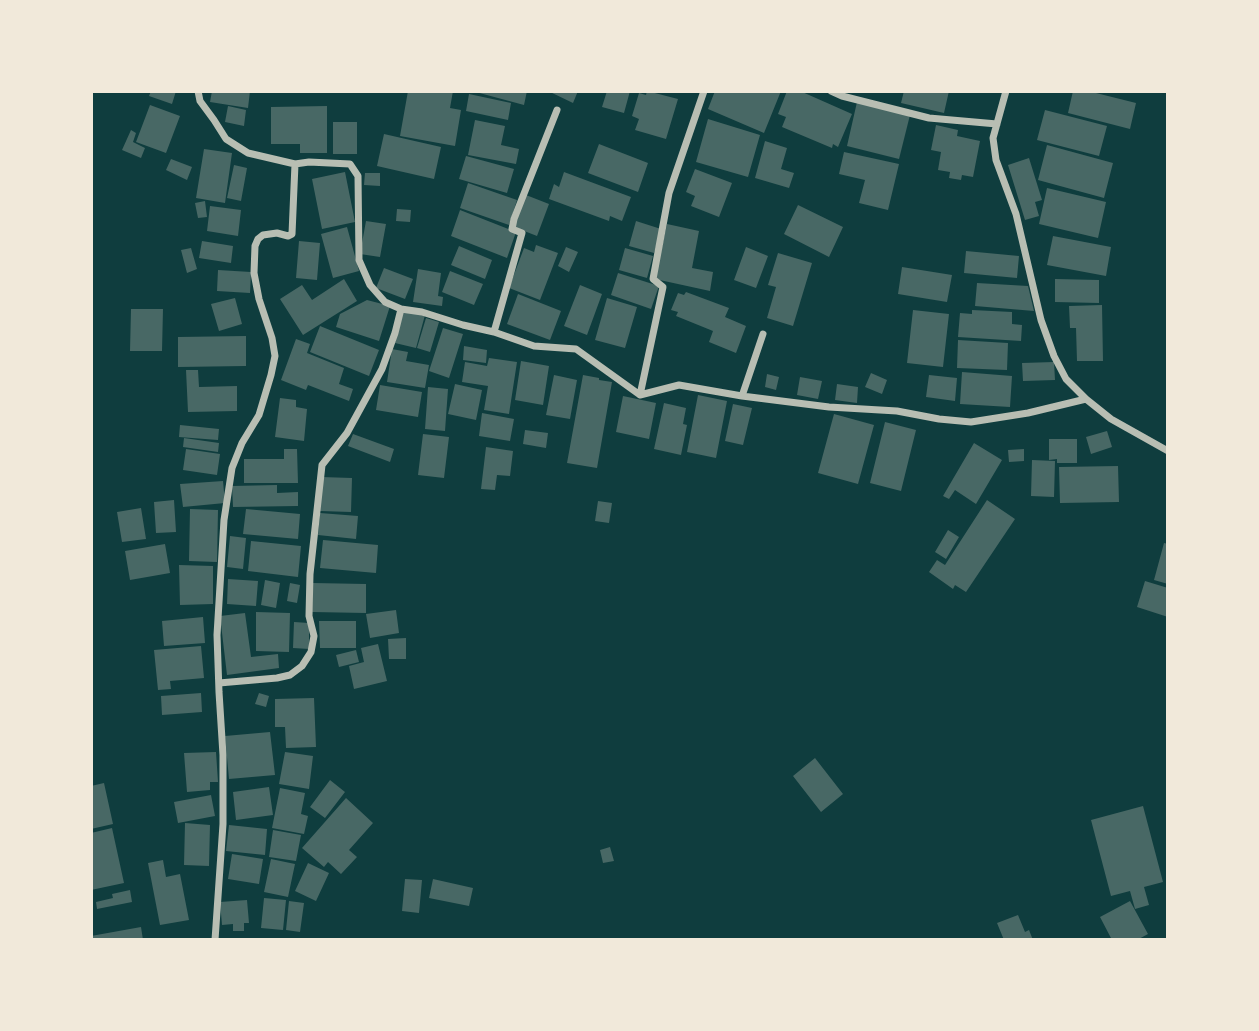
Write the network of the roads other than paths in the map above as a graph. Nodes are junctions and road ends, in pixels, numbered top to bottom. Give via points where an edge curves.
1 (198, 91) edge
2 (704, 91) edge
3 (831, 91) edge
4 (1006, 91) edge
5 (557, 110) dead end
6 (997, 124) junction
7 (295, 164) junction
8 (401, 309) junction
9 (494, 332) junction
10 (763, 334) dead end
11 (640, 395) junction
12 (742, 396) junction
13 (1086, 399) junction
14 (1168, 451) edge
15 (219, 683) junction
16 (215, 940) edge

1 - 7 street via 200,102 226,139 248,153
2 - 11 street via 669,193 653,279 663,287
3 - 6 street via 929,118
4 - 6 street
5 - 9 street via 514,219 512,229 522,233
6 - 13 street via 993,138 996,160 1016,214 1041,320 1066,379
7 - 8 street via 350,164 358,176 359,260 370,285 385,302
7 - 15 street via 292,234 263,235 255,246 254,273 275,356 259,415 232,468 217,635
8 - 9 street
8 - 15 street via 382,369 347,433 322,465 310,574 312,652 290,675
9 - 11 street via 534,346 576,349
10 - 12 street
11 - 12 street via 679,385
12 - 13 street via 971,422
13 - 14 street via 1111,419
15 - 16 street via 223,824

